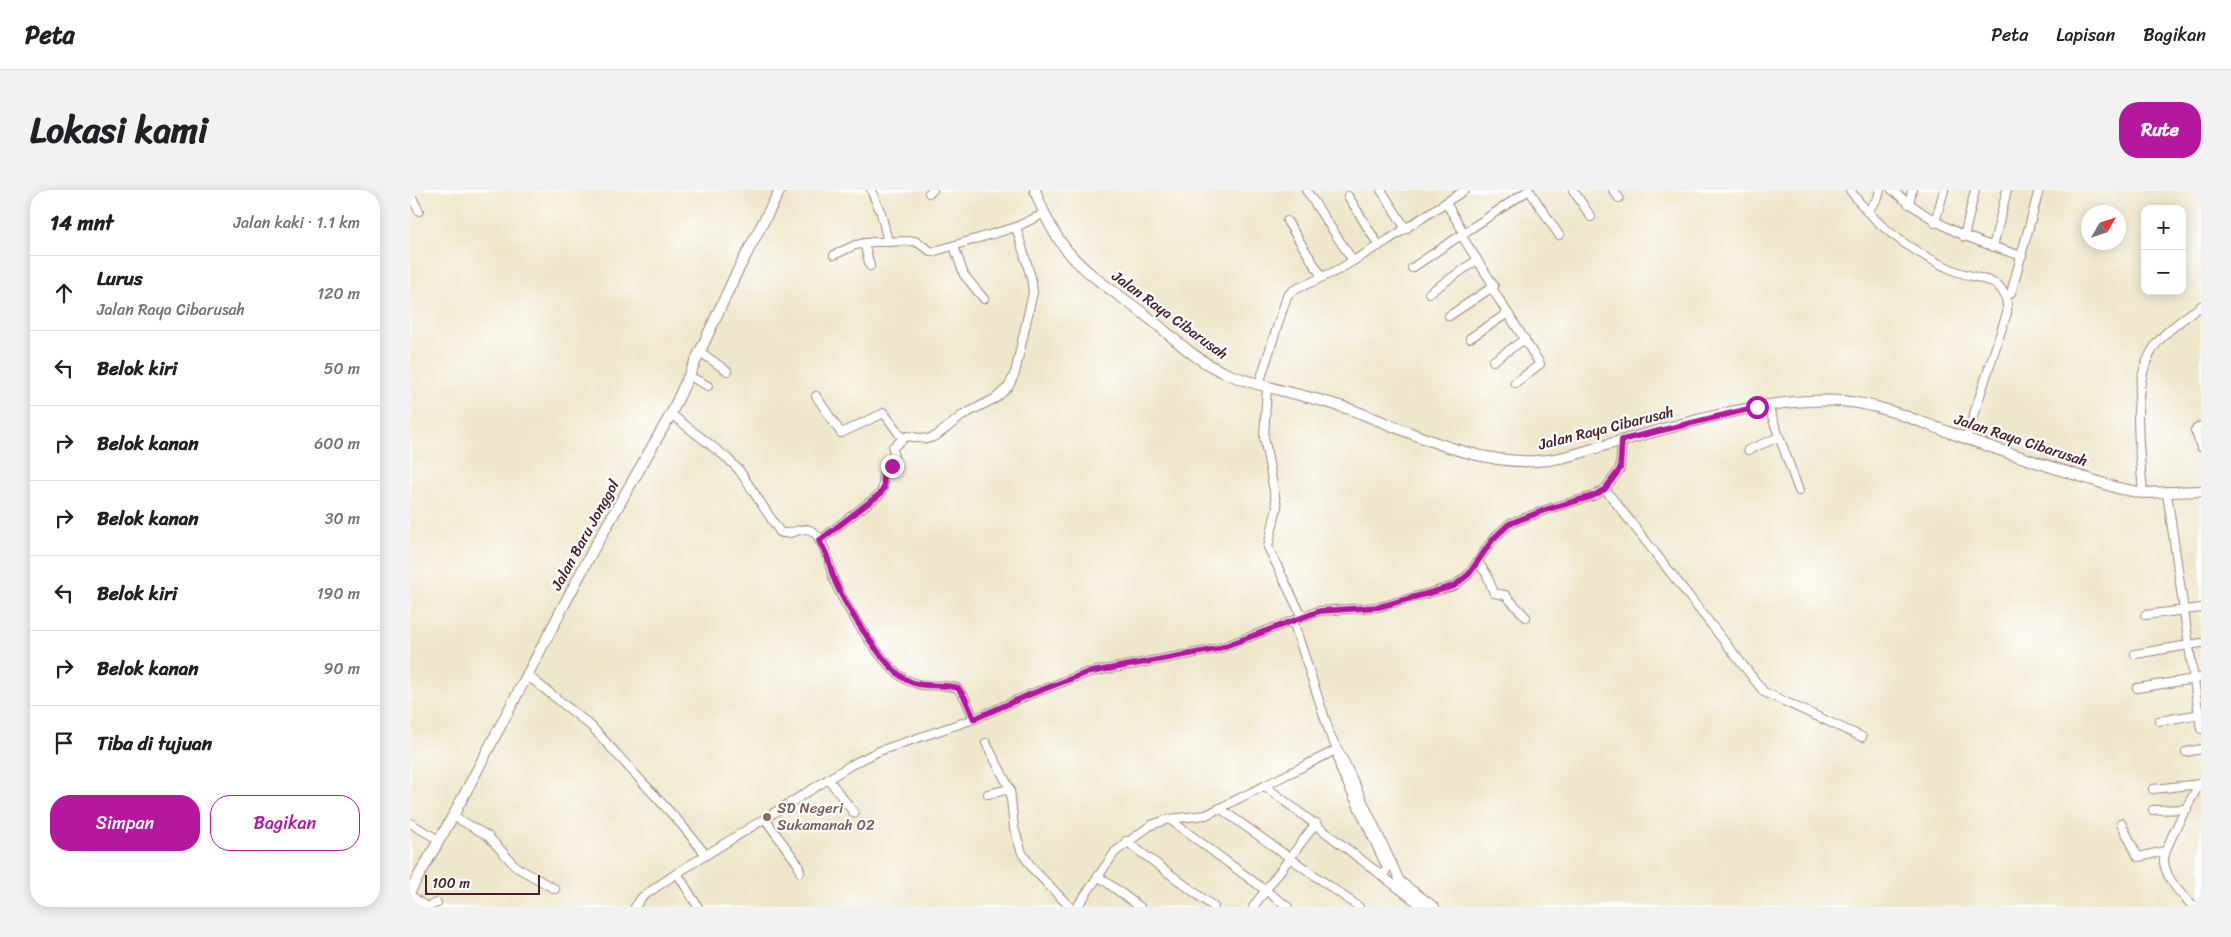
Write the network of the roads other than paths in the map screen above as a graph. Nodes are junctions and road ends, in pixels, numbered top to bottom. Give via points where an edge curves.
1 (780, 190) edge
2 (870, 190) edge
3 (1035, 190) edge
4 (1306, 190) edge
5 (1381, 190) edge
6 (1465, 190) edge
7 (1529, 190) edge
8 (1573, 190) edge
9 (1613, 190) edge
10 (1850, 190) edge
11 (1880, 190) edge
12 (1892, 190) edge
13 (1912, 190) edge
14 (1944, 190) edge
15 (1975, 190) edge
16 (2007, 190) edge
17 (2039, 190) edge
18 (1348, 196) dead end
19 (1619, 198) dead end
20 (411, 199) edge
21 (1446, 202) junction
22 (1909, 204) junction
23 (419, 211) dead end
24 (1867, 212) junction
25 (1044, 214) junction
26 (1590, 217) dead end
27 (1287, 221) dead end
28 (1935, 223) junction
29 (1016, 227) junction
30 (1406, 229) junction
31 (1462, 234) junction
32 (1559, 234) dead end
33 (1964, 237) junction
34 (888, 242) junction
35 (864, 243) junction
36 (954, 246) junction
37 (1379, 246) junction
38 (1993, 247) junction
39 (834, 255) dead end
40 (2022, 256) junction
41 (1477, 260) junction
42 (1353, 261) junction
43 (870, 266) dead end
44 (1412, 268) dead end
45 (1322, 277) junction
46 (1494, 286) junction
47 (1429, 293) dead end
48 (2006, 297) junction
49 (984, 299) dead end
50 (2201, 306) edge
51 (1508, 313) junction
52 (1449, 316) dead end
53 (1470, 338) dead end
54 (1525, 339) junction
55 (700, 351) junction
56 (1493, 361) dead end
57 (727, 371) dead end
58 (688, 376) junction
59 (1514, 383) dead end
60 (1263, 385) junction
61 (708, 386) dead end
62 (816, 396) dead end
63 (1768, 406) junction
64 (671, 414) junction
65 (2201, 426) edge
66 (1779, 437) junction
67 (902, 438) junction
68 (1966, 438) junction
69 (1622, 440) junction
70 (2201, 447) edge
71 (1748, 450) dead end
72 (1605, 489) junction
73 (2201, 491) edge
74 (1799, 492) dead end
75 (2143, 493) junction
76 (2167, 493) junction
77 (819, 541) junction
78 (1477, 562) junction
79 (2201, 608) edge
80 (2185, 610) junction
81 (2145, 615) dead end
82 (1526, 617) dead end
83 (1302, 618) junction
84 (1293, 621) junction
85 (2201, 643) edge
86 (2190, 645) junction
87 (2135, 654) dead end
88 (527, 676) junction
89 (2198, 678) edge
90 (2137, 688) dead end
91 (2200, 714) edge
92 (974, 719) junction
93 (2159, 721) dead end
94 (2201, 729) edge
95 (1862, 737) dead end
96 (986, 743) dead end
97 (2201, 749) edge
98 (1336, 750) junction
99 (2186, 752) dead end
100 (829, 780) junction
101 (2200, 784) edge
102 (1265, 786) junction
103 (1010, 789) junction
104 (2153, 789) dead end
105 (988, 794) dead end
106 (1221, 808) junction
107 (2187, 809) junction
108 (2153, 810) dead end
109 (854, 813) dead end
110 (453, 816) junction
111 (1169, 818) junction
112 (765, 819) junction
113 (410, 823) edge
114 (1316, 823) junction
115 (2121, 823) dead end
116 (439, 840) junction
117 (1126, 842) junction
118 (2165, 851) junction
119 (706, 855) junction
120 (1291, 857) junction
121 (800, 872) dead end
122 (677, 873) junction
123 (1098, 876) junction
124 (1383, 877) junction
125 (555, 889) dead end
126 (410, 891) edge
127 (1266, 891) junction
128 (410, 896) edge
129 (437, 903) dead end
130 (426, 907) edge
131 (636, 907) edge
132 (698, 907) edge
133 (1070, 907) edge
134 (1077, 907) edge
135 (1140, 907) edge
136 (1214, 907) edge
137 (1253, 907) edge
138 (1288, 907) edge
139 (1359, 907) edge
140 (1423, 907) edge
141 (1435, 907) edge
142 (2194, 907) edge

1 - 55 main road, Jalan Baru Jonggol
2 - 34 street via 881,213
3 - 25 main road, Jalan Raya Cibarusah
4 - 42 street
5 - 30 street
6 - 21 street
7 - 31 street
7 - 32 street
8 - 26 street
9 - 19 street
10 - 24 street
11 - 24 street
12 - 22 street
13 - 22 street
14 - 28 street
15 - 33 street
16 - 38 street
17 - 40 street
18 - 37 street
20 - 23 street
21 - 30 street
21 - 31 street
22 - 28 street
24 - 48 street via 1922,255 1954,271 1996,285
25 - 29 street
25 - 60 main road, Jalan Raya Cibarusah via 1057,240 1092,277 1215,369
27 - 45 street
28 - 33 street
29 - 36 street
29 - 67 street via 1033,292 1015,373 1009,386 996,398 963,415 936,436
30 - 37 street
31 - 41 street
31 - 44 street
33 - 38 street
34 - 35 street
34 - 36 street via 915,241 932,252
35 - 39 street
35 - 43 street
36 - 49 street via 964,275
37 - 42 street
38 - 40 street
40 - 48 street via 2011,293
41 - 46 street
41 - 47 street
42 - 45 street
45 - 60 street via 1298,287 1288,296
46 - 51 street via 1493,290
46 - 52 street
48 - 68 street via 2007,312
50 - 75 street via 2166,333 2149,356 2137,412
51 - 53 street
51 - 54 street
54 - 56 street
54 - 59 street via 1540,364
55 - 57 street
55 - 58 main road, Jalan Baru Jonggol
58 - 61 street
58 - 64 main road, Jalan Baru Jonggol
60 - 69 main road, Jalan Raya Cibarusah via 1313,397 1445,446 1492,459 1538,462
60 - 83 street via 1264,437 1277,507 1268,547
62 - 67 street via 841,433 884,413
63 - 66 street
63 - 68 main road, Jalan Raya Cibarusah via 1828,401 1860,403 1887,409
63 - 69 main road, Jalan Raya Cibarusah
64 - 77 street via 739,470 780,532 788,534 809,529
64 - 88 main road, Jalan Baru Jonggol via 601,535
65 - 70 street via 2195,433
66 - 71 street
66 - 74 street
67 - 77 street via 893,447 894,462 883,475 884,488 880,494
68 - 75 main road, Jalan Raya Cibarusah via 2117,488
69 - 72 street via 1620,469
72 - 78 street via 1509,524 1493,539
72 - 95 street via 1764,692
73 - 76 main road, Jalan Raya Cibarusah
75 - 76 main road, Jalan Raya Cibarusah
76 - 80 street
77 - 92 street via 827,553 836,581 884,659 905,679 921,686 958,688
78 - 82 street via 1486,573 1494,593 1505,595
78 - 83 street via 1462,580 1446,589 1379,607 1320,611
79 - 80 street
80 - 81 street
80 - 86 street
83 - 84 street
84 - 92 street via 1217,649 1086,673
84 - 98 street
85 - 86 street
86 - 87 street
86 - 89 street
88 - 110 main road, Jalan Baru Jonggol
88 - 119 street via 591,726 682,824
89 - 90 street
89 - 91 street
91 - 93 street
91 - 94 street
92 - 100 street via 879,752
96 - 103 street
97 - 99 street
98 - 102 street
98 - 124 street via 1340,768 1387,868
98 - 141 street via 1400,881
100 - 109 street
100 - 112 street
101 - 104 street
101 - 107 street
102 - 106 street
102 - 114 street
103 - 105 street
103 - 133 street via 1014,828 1022,853
106 - 111 street via 1196,817
106 - 120 street
107 - 108 street
107 - 118 street
110 - 116 main road, Jalan Baru Jonggol
110 - 125 street via 488,836 516,867
111 - 117 street via 1151,825
111 - 127 street
112 - 119 street
112 - 121 street via 798,864
113 - 116 street
114 - 120 street
114 - 124 street
115 - 118 street via 2138,857
116 - 126 main road, Jalan Baru Jonggol
117 - 123 street
117 - 136 street
118 - 142 street via 2165,867 2177,890
119 - 122 street
120 - 127 street
120 - 139 street
122 - 131 street via 642,896
122 - 132 street
123 - 134 street
123 - 135 street
124 - 140 street
127 - 137 street
127 - 138 street
128 - 130 street
129 - 130 street

